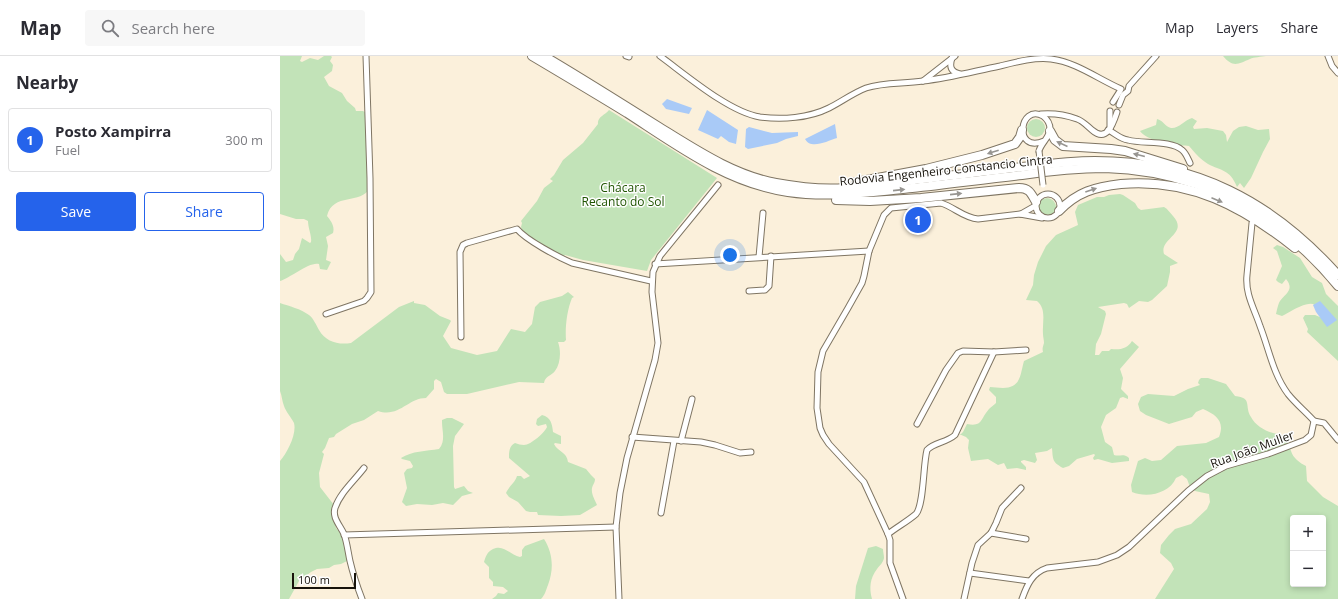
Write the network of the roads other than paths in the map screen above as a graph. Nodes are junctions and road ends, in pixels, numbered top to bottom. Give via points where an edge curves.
1 (366, 56) edge
2 (532, 56) edge
3 (544, 56) edge
4 (660, 56) edge
5 (1156, 56) edge
6 (1328, 56) edge
7 (954, 57) edge
8 (1052, 57) edge
9 (1338, 73) edge
10 (961, 74) junction
11 (922, 81) junction
12 (1121, 91) junction
13 (1113, 102) dead end
14 (1119, 105) dead end
15 (1110, 111) dead end
16 (1117, 112) dead end
17 (1038, 114) junction
18 (1066, 116) junction
19 (1050, 128) junction
20 (1109, 129) junction
21 (1022, 130) junction
22 (1044, 140) junction
23 (1033, 143) junction
24 (1039, 151) junction
25 (1190, 163) dead end
26 (1215, 184) junction
27 (718, 185) dead end
28 (1043, 186) junction
29 (805, 190) junction
30 (1052, 195) junction
31 (1037, 202) junction
32 (1059, 212) junction
33 (763, 213) dead end
34 (1020, 214) junction
35 (1247, 214) junction
36 (1042, 218) junction
37 (1255, 218) junction
38 (1251, 232) junction
39 (870, 250) junction
40 (771, 256) junction
41 (759, 257) junction
42 (655, 264) junction
43 (1328, 274) junction
44 (1338, 275) edge
45 (652, 280) junction
46 (1338, 286) edge
47 (749, 291) dead end
48 (326, 314) dead end
49 (461, 337) dead end
50 (1026, 350) dead end
51 (994, 352) junction
52 (692, 399) dead end
53 (1314, 421) junction
54 (917, 424) dead end
55 (632, 436) junction
56 (674, 440) junction
57 (1338, 440) edge
58 (681, 441) junction
59 (751, 452) dead end
60 (364, 468) dead end
61 (1021, 488) dead end
62 (661, 513) dead end
63 (616, 527) junction
64 (990, 533) junction
65 (888, 534) junction
66 (344, 535) junction
67 (1026, 539) dead end
68 (970, 573) junction
69 (1029, 581) junction
70 (362, 599) edge
71 (619, 599) edge
72 (903, 599) edge
73 (964, 599) edge
74 (1022, 599) edge

1 - 48 street via 371,292 364,301
2 - 29 highway, Rodovia Engenheiro Constancio Cintra via 720,170 766,188
3 - 29 highway, Rodovia Engenheiro Constancio Cintra via 678,139 727,166
4 - 11 street via 722,101 759,116 784,118 811,115 874,86
5 - 12 street via 1129,86
6 - 9 street
7 - 10 street via 950,65 955,73
7 - 11 street
8 - 10 street
8 - 12 street via 1079,68
10 - 11 street
12 - 13 street
12 - 14 street
15 - 20 street
16 - 20 street
17 - 18 street
17 - 19 street via 1047,120
17 - 21 street via 1028,117 1022,125
18 - 19 street via 1056,118
18 - 20 street via 1077,118 1101,134 1107,133
19 - 22 street
26 -> 19 highway via 1186,169 1125,151 1063,146 1055,140
20 - 25 street via 1122,139 1178,148 1184,152
21 - 23 street via 1024,136
21 -> 29 highway via 1015,144 982,155 926,169
22 - 23 street
22 - 24 street
23 - 24 street
24 - 28 street, bridge
26 - 29 highway, Rodovia Engenheiro Constancio Cintra via 1159,167 1093,161 1026,166 843,189
26 - 44 highway, Rodovia Engenheiro Constancio Cintra via 1278,219 1309,245
27 - 42 street
28 - 30 street
28 - 31 street
29 -> 31 highway via 817,198 887,200 1025,188
29 -> 43 highway, Rodovia Engenheiro Constancio Cintra via 842,195 1060,170 1104,168 1147,172 1203,186 1236,201 1286,233
30 - 31 street via 1047,194
30 - 32 street via 1059,202
31 - 34 street
31 - 36 street via 1036,211
32 -> 35 highway via 1075,196 1091,190 1110,185 1142,183 1191,190
32 - 36 street via 1052,218
33 - 41 street
34 - 36 street
34 - 39 street via 970,218 941,203 891,208 884,215
35 - 37 highway
35 - 38 street
37 - 38 street
37 - 43 highway
38 - 53 street via 1246,283 1250,302 1282,384 1291,398
39 - 40 street
39 - 65 street via 862,283 822,356 818,372 817,408 823,435 864,482
40 - 41 street
40 - 47 street via 770,286 765,290
41 - 42 street
42 - 45 street
43 - 46 highway, Rodovia Engenheiro Constancio Cintra
45 - 49 street via 572,263 516,230 467,243 460,252
45 - 55 street via 657,333 655,360
50 - 51 street
51 - 54 street via 963,351 956,356
51 - 65 street via 955,435 927,450 918,511
52 - 58 street
53 - 57 street via 1324,423
53 - 69 street, Rua João Muller via 1311,435 1306,440 1226,466 1207,476 1117,555 1098,562 1047,568
55 - 56 street
55 - 63 street
56 - 58 street
56 - 62 street
58 - 59 street via 709,444 740,453
60 - 66 street via 345,491 335,509 336,520
61 - 64 street via 1002,508
63 - 66 street
63 - 71 street
64 - 67 street
64 - 68 street via 978,545
65 - 72 street via 890,563
66 - 70 street
68 - 69 street
68 - 73 street
69 - 74 street

